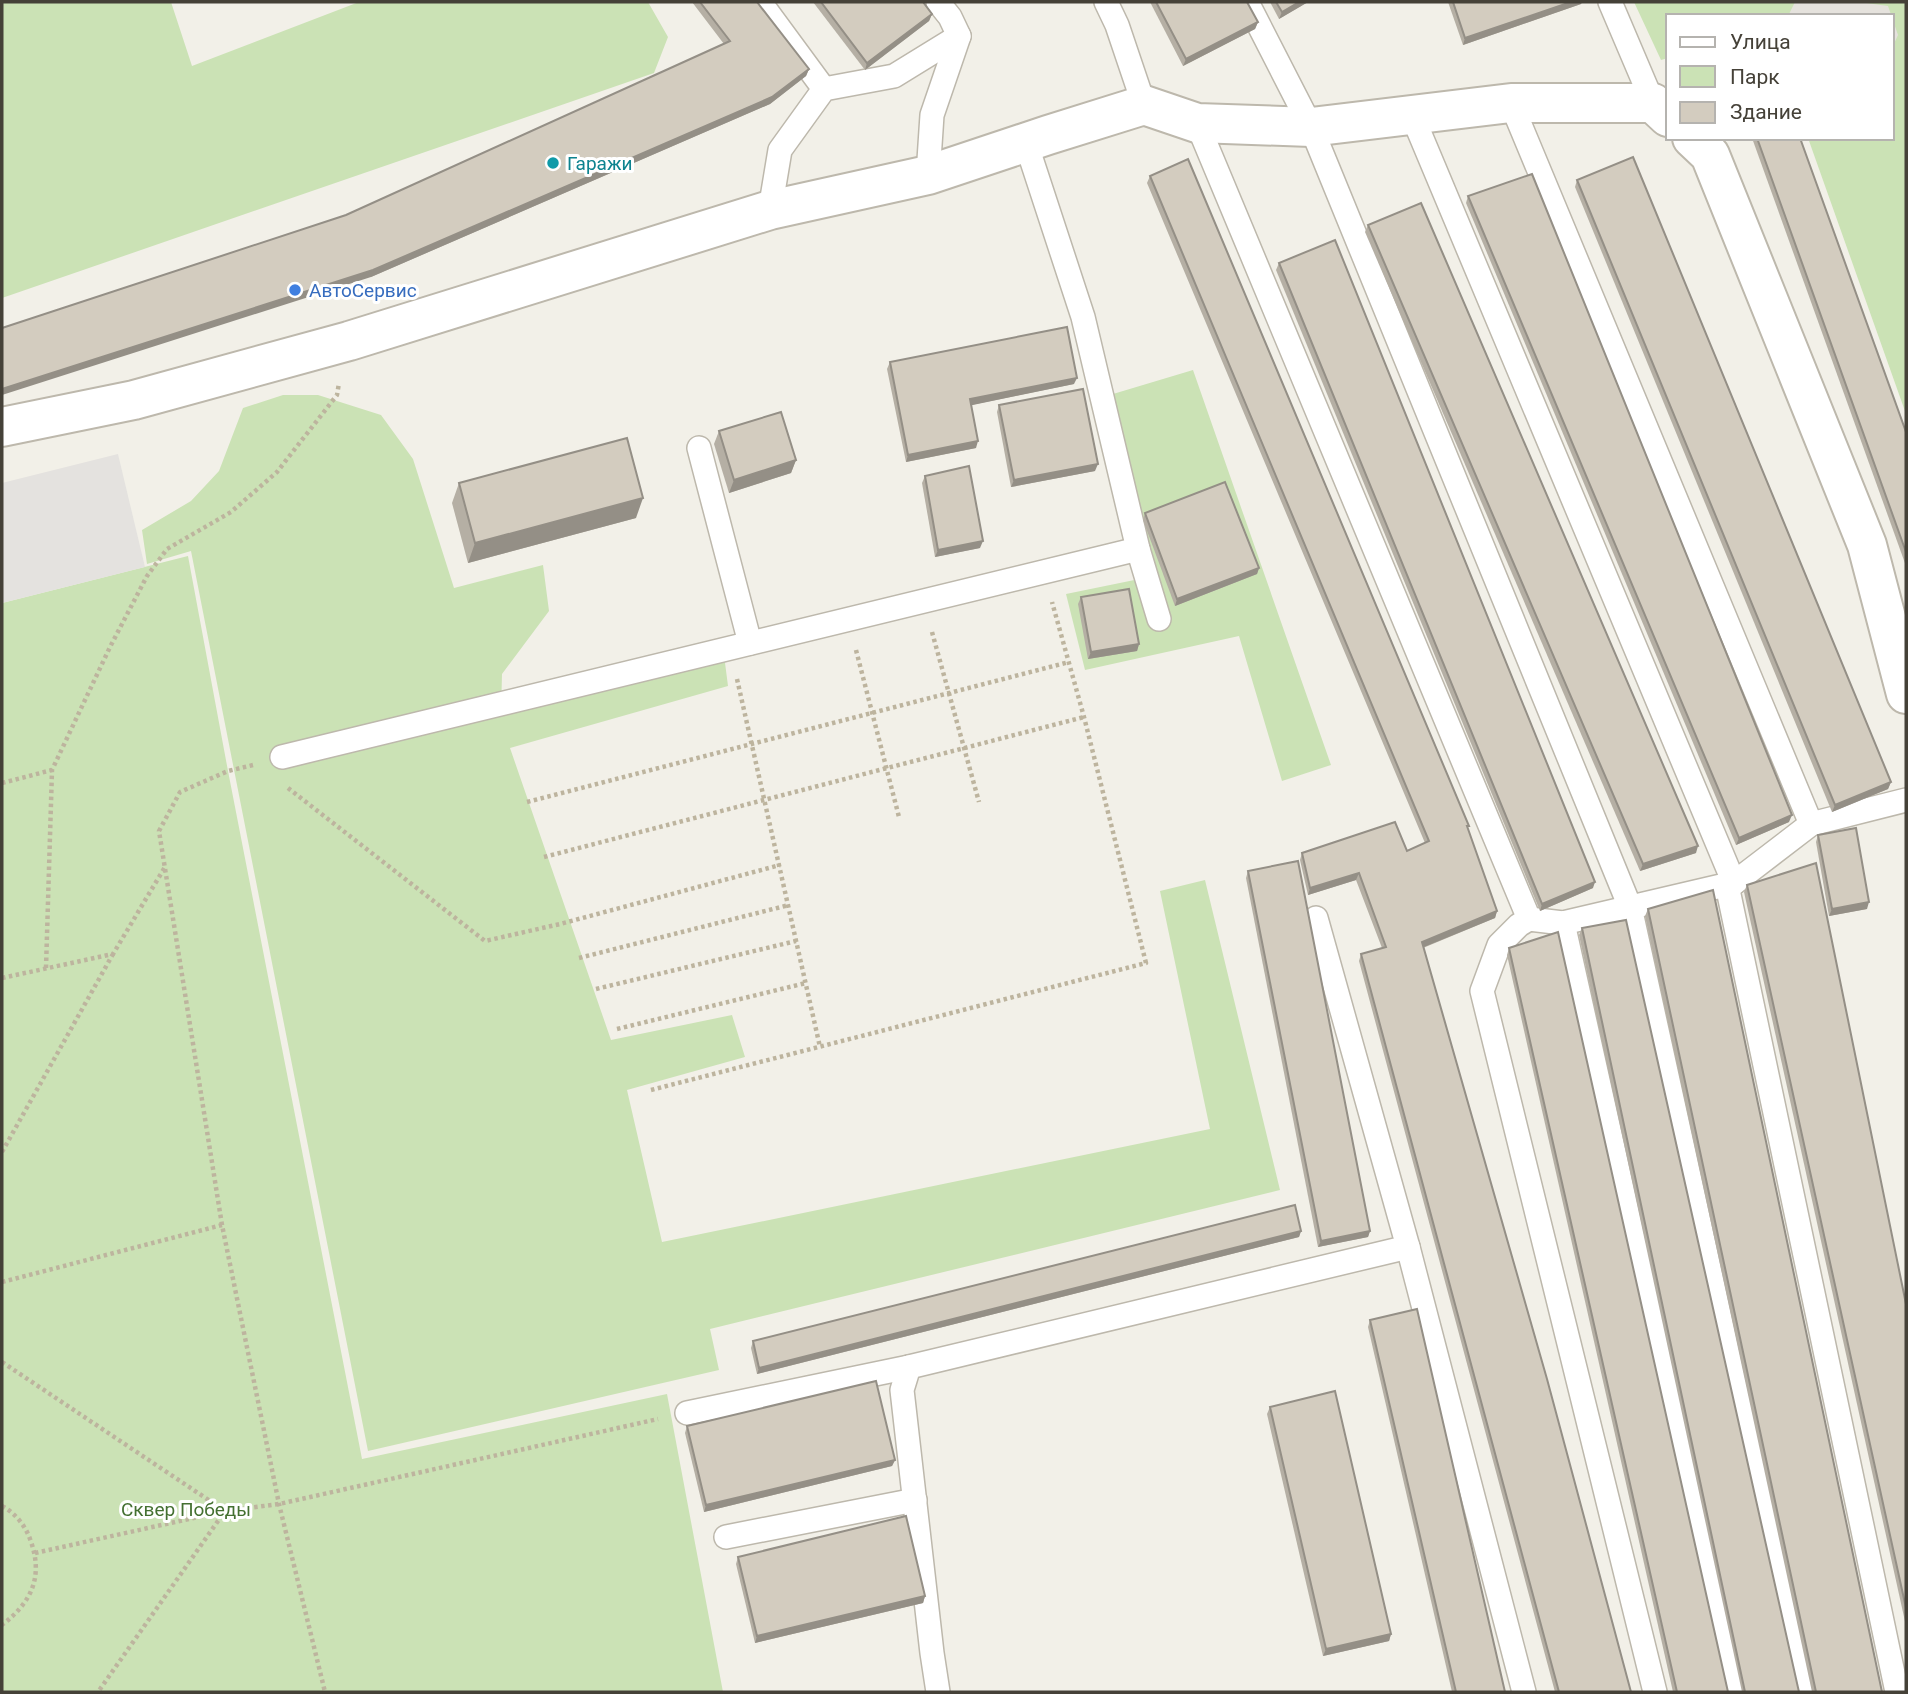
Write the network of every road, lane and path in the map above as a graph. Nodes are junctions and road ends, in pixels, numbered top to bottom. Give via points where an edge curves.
1 (760, 2) edge
2 (938, 2) edge
3 (1106, 2) edge
4 (1247, 2) edge
5 (1610, 2) edge
6 (959, 36) junction
7 (824, 89) junction
8 (1511, 103) junction
9 (1144, 105) junction
10 (1660, 110) edge
11 (1412, 115) junction
12 (1197, 123) junction
13 (1311, 127) junction
14 (1694, 140) edge
15 (1026, 143) junction
16 (928, 175) junction
17 (770, 210) junction
18 (349, 341) junction
19 (2, 427) edge
20 (699, 448) dead end
21 (1138, 549) junction
22 (1043, 571) junction
23 (924, 601) junction
24 (848, 619) junction
25 (1158, 619) dead end
26 (740, 645) junction
27 (1069, 662) junction
28 (949, 692) junction
29 (1906, 694) edge
30 (872, 713) junction
31 (1084, 717) junction
32 (752, 744) junction
33 (964, 748) junction
34 (282, 757) joint
35 (257, 764) junction
36 (886, 768) junction
37 (52, 770) junction
38 (2, 783) edge
39 (765, 800) junction
40 (1906, 800) edge
41 (527, 802) dead end
42 (979, 802) dead end
43 (899, 817) dead end
44 (1811, 824) junction
45 (544, 858) dead end
46 (780, 865) junction
47 (165, 867) junction
48 (1730, 884) junction
49 (789, 905) junction
50 (1630, 906) junction
51 (1316, 918) dead end
52 (1529, 919) junction
53 (1563, 923) junction
54 (796, 941) junction
55 (113, 954) junction
56 (579, 958) dead end
57 (46, 968) junction
58 (2, 978) edge
59 (806, 983) junction
60 (596, 989) dead end
61 (617, 1029) dead end
62 (820, 1046) junction
63 (651, 1090) dead end
64 (2, 1152) edge
65 (222, 1225) junction
66 (1408, 1247) junction
67 (2, 1282) edge
68 (2, 1362) edge
69 (909, 1367) junction
70 (687, 1413) joint
71 (915, 1500) junction
72 (279, 1504) junction
73 (2, 1506) edge
74 (225, 1511) junction
75 (726, 1536) dead end
76 (35, 1553) junction
77 (2, 1625) edge
78 (98, 1692) edge
79 (325, 1692) edge
80 (939, 1692) edge
81 (1524, 1692) edge
82 (1655, 1692) edge
83 (1734, 1692) edge
84 (1802, 1692) edge
85 (1897, 1692) edge

1 - 7 lane
2 - 6 lane
3 - 9 lane
4 - 13 lane
5 - 10 lane
6 - 7 lane via 894,76
6 - 16 lane via 932,115
7 - 17 lane via 780,150
8 - 10 street
8 - 11 street
8 - 44 lane
9 - 12 street
9 - 15 street
11 - 13 street
11 - 48 lane
12 - 13 street
12 - 52 lane
13 - 50 lane
14 - 29 street via 1710,155 1867,545
15 - 16 street
15 - 21 lane via 1083,317
16 - 17 street
17 - 18 street
18 - 19 street via 134,400
18 - 37 path via 337,395 277,472 231,512 167,549 147,576
20 - 26 lane
21 - 22 lane
21 - 25 lane
22 - 23 lane
22 - 27 path
23 - 24 lane
23 - 28 path
24 - 26 lane
24 - 30 path
26 - 32 path
26 - 34 lane
27 - 28 path
27 - 31 path
28 - 30 path
28 - 33 path
30 - 32 path
30 - 36 path
31 - 33 path
31 - 62 path via 1146,962
32 - 39 path
32 - 41 path
33 - 36 path
33 - 42 path
34 - 35 path
35 - 46 path via 485,940
35 - 47 path via 180,792 159,831
36 - 39 path
36 - 43 path
37 - 38 path
37 - 57 path
39 - 45 path
39 - 46 path
40 - 44 lane
44 - 48 lane
46 - 49 path
47 - 55 path
47 - 65 path
48 - 50 lane
48 - 85 lane
49 - 54 path
49 - 56 path
50 - 53 lane
50 - 84 lane
51 - 66 lane
52 - 53 lane
52 - 82 lane via 1499,945 1482,991
53 - 83 lane
54 - 59 path
54 - 60 path
55 - 57 path
55 - 64 path
57 - 58 path
59 - 61 path
59 - 62 path
62 - 63 path
65 - 67 path
65 - 72 path
66 - 69 lane
66 - 81 lane
68 - 74 path
69 - 70 lane
69 - 71 lane via 902,1390
70 - 72 path
71 - 75 lane
71 - 80 lane
72 - 74 path
72 - 79 path
73 - 76 path via 26,1528
74 - 76 path
74 - 78 path
76 - 77 path via 37,1573 30,1596

